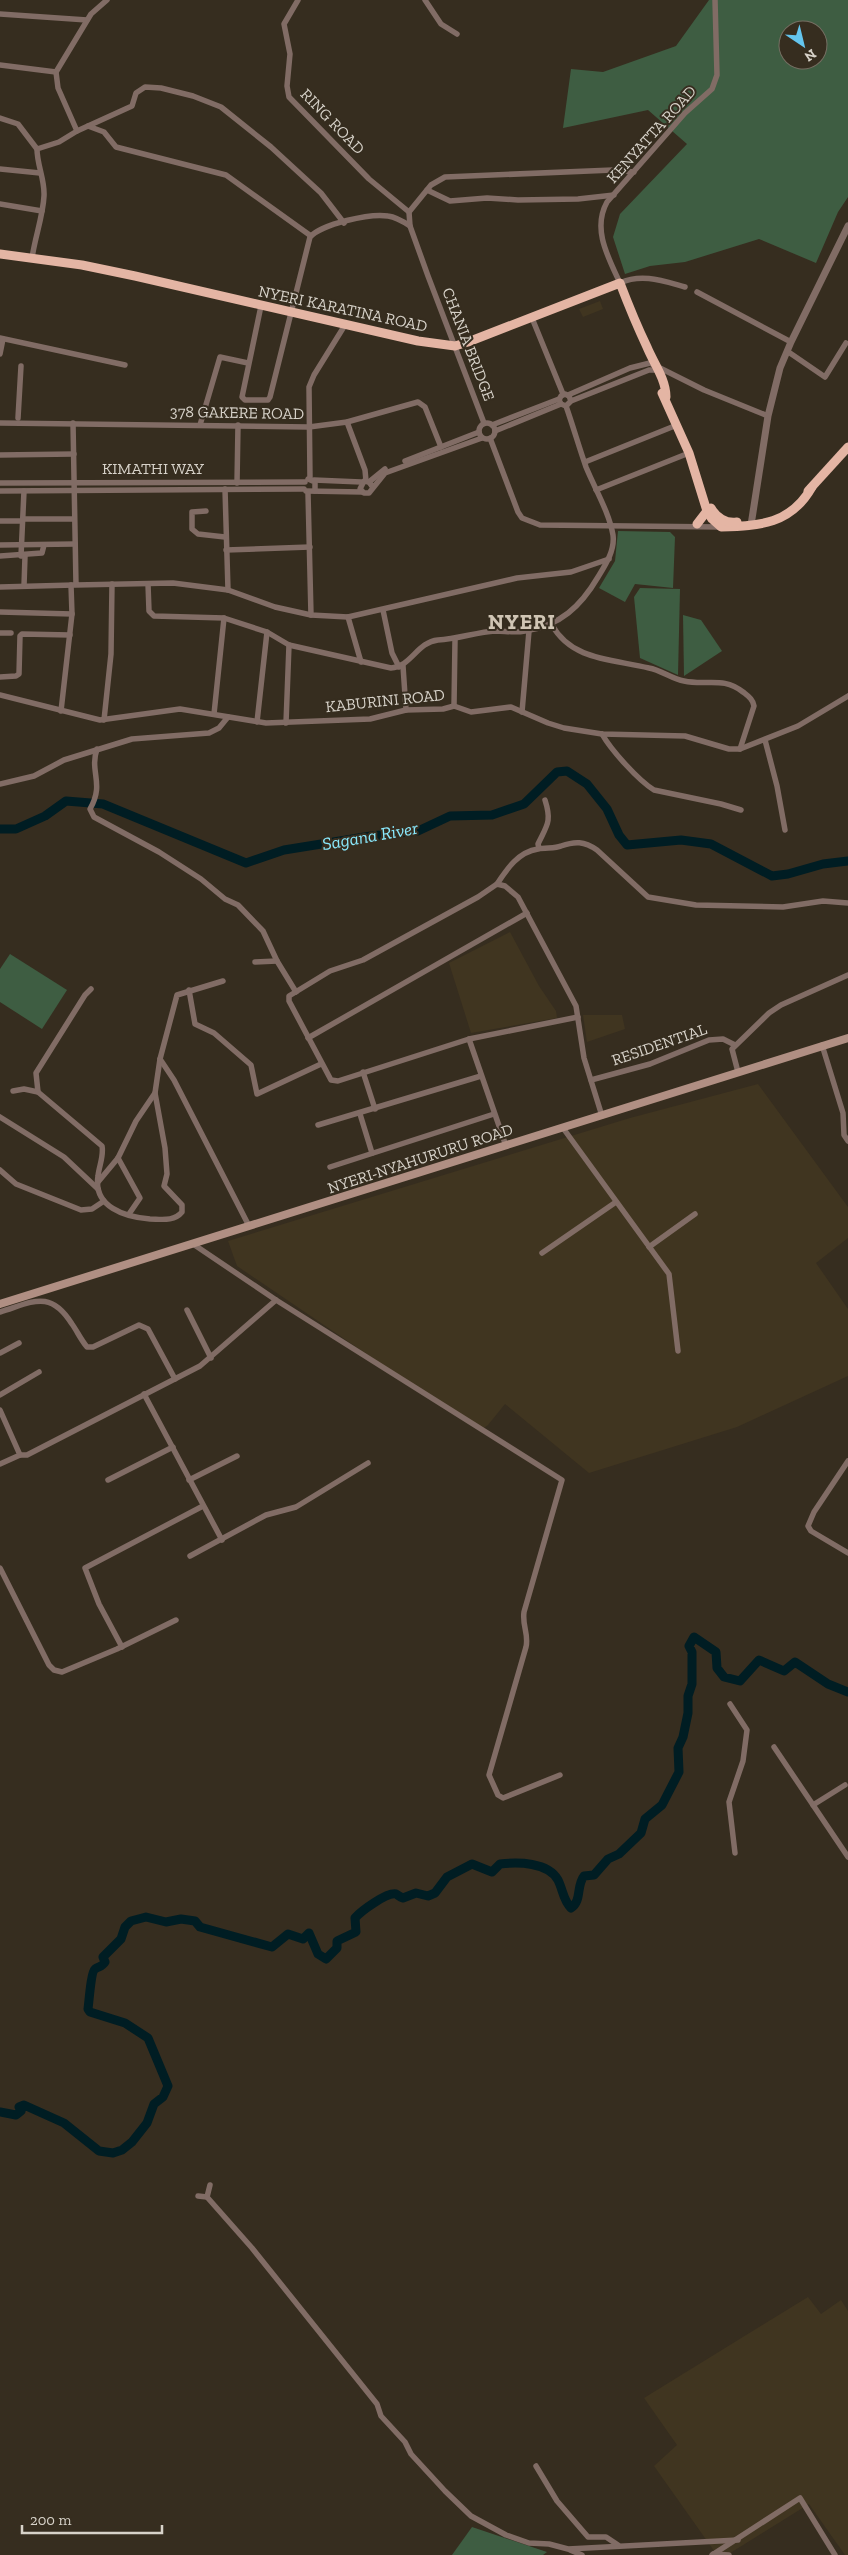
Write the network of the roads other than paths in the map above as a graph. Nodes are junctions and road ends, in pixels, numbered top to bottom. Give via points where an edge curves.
1 (107, 0) edge
2 (298, 0) edge
3 (425, 0) edge
4 (715, 0) edge
5 (0, 14) edge
6 (87, 20) junction
7 (457, 34) dead end
8 (0, 65) edge
9 (56, 72) junction
10 (0, 118) edge
11 (88, 126) junction
12 (77, 131) junction
13 (37, 149) junction
14 (0, 169) edge
15 (634, 172) junction
16 (40, 173) junction
17 (427, 190) junction
18 (614, 196) junction
19 (0, 204) edge
20 (42, 211) junction
21 (409, 212) junction
22 (344, 223) junction
23 (410, 226) junction
24 (848, 226) edge
25 (311, 236) junction
26 (0, 254) edge
27 (32, 258) junction
28 (620, 282) junction
29 (685, 287) dead end
30 (697, 292) dead end
31 (261, 306) junction
32 (291, 311) junction
33 (532, 318) junction
34 (344, 325) junction
35 (2, 338) edge
36 (791, 342) junction
37 (846, 343) dead end
38 (455, 346) junction
39 (787, 352) junction
40 (0, 354) edge
41 (248, 363) junction
42 (125, 364) dead end
43 (21, 366) dead end
44 (656, 368) junction
45 (565, 400) junction
46 (768, 416) junction
47 (18, 418) dead end
48 (347, 422) junction
49 (0, 423) edge
50 (73, 423) junction
51 (484, 423) junction
52 (200, 424) junction
53 (677, 424) junction
54 (238, 425) junction
55 (309, 426) junction
56 (494, 428) junction
57 (481, 435) junction
58 (490, 438) junction
59 (441, 447) junction
60 (848, 447) edge
61 (689, 453) junction
62 (74, 454) junction
63 (0, 455) edge
64 (585, 462) junction
65 (309, 480) junction
66 (0, 482) edge
67 (74, 482) junction
68 (237, 483) junction
69 (367, 483) junction
70 (73, 489) junction
71 (225, 489) junction
72 (596, 490) junction
73 (0, 491) edge
74 (24, 491) junction
75 (309, 491) junction
76 (362, 492) junction
77 (702, 492) junction
78 (206, 511) dead end
79 (707, 511) junction
80 (74, 519) junction
81 (23, 520) junction
82 (0, 521) edge
83 (754, 522) junction
84 (732, 523) junction
85 (697, 524) junction
86 (611, 526) junction
87 (663, 526) junction
88 (719, 526) junction
89 (225, 537) junction
90 (75, 544) junction
91 (44, 545) junction
92 (0, 546) edge
93 (22, 546) junction
94 (310, 547) junction
95 (226, 550) junction
96 (0, 556) edge
97 (23, 556) junction
98 (609, 559) junction
99 (112, 584) junction
100 (148, 584) junction
101 (74, 585) junction
102 (24, 586) junction
103 (0, 587) edge
104 (228, 590) junction
105 (384, 610) junction
106 (0, 612) edge
107 (72, 614) junction
108 (311, 615) junction
109 (348, 617) junction
110 (224, 618) junction
111 (552, 625) junction
112 (529, 631) junction
113 (267, 632) junction
114 (0, 633) edge
115 (11, 633) dead end
116 (70, 635) junction
117 (455, 640) junction
118 (289, 644) junction
119 (362, 662) junction
120 (401, 666) junction
121 (0, 677) edge
122 (0, 695) edge
123 (848, 696) edge
124 (454, 706) junction
125 (406, 710) junction
126 (61, 711) junction
127 (522, 712) junction
128 (214, 714) junction
129 (228, 717) junction
130 (104, 720) junction
131 (258, 722) junction
132 (286, 723) junction
133 (602, 734) junction
134 (765, 740) junction
135 (97, 749) junction
136 (740, 749) junction
137 (0, 784) edge
138 (545, 800) dead end
139 (741, 810) dead end
140 (784, 830) dead end
141 (539, 848) junction
142 (497, 884) junction
143 (848, 903) edge
144 (527, 913) junction
145 (277, 961) junction
146 (255, 962) dead end
147 (848, 975) edge
148 (223, 981) dead end
149 (91, 989) dead end
150 (189, 990) junction
151 (296, 992) junction
152 (578, 1017) junction
153 (308, 1038) junction
154 (848, 1038) edge
155 (468, 1039) junction
156 (735, 1045) junction
157 (822, 1045) junction
158 (160, 1060) junction
159 (321, 1064) junction
160 (363, 1072) junction
161 (738, 1072) junction
162 (482, 1076) junction
163 (591, 1080) junction
164 (13, 1091) dead end
165 (38, 1092) junction
166 (155, 1094) junction
167 (374, 1109) junction
168 (845, 1112) edge
169 (360, 1114) junction
170 (494, 1114) junction
171 (602, 1116) junction
172 (0, 1117) edge
173 (318, 1125) dead end
174 (563, 1128) junction
175 (848, 1141) edge
176 (506, 1146) junction
177 (372, 1153) junction
178 (118, 1158) junction
179 (330, 1167) dead end
180 (0, 1170) edge
181 (98, 1187) junction
182 (104, 1201) junction
183 (616, 1202) junction
184 (129, 1214) junction
185 (695, 1214) dead end
186 (249, 1226) junction
187 (193, 1244) junction
188 (649, 1248) junction
189 (542, 1253) dead end
190 (276, 1300) junction
191 (0, 1304) edge
192 (187, 1310) dead end
193 (0, 1312) edge
194 (18, 1344) dead end
195 (678, 1351) dead end
196 (0, 1353) edge
197 (212, 1358) junction
198 (39, 1372) dead end
199 (175, 1379) junction
200 (144, 1394) junction
201 (0, 1395) edge
202 (0, 1410) edge
203 (173, 1447) junction
204 (20, 1455) junction
205 (237, 1456) dead end
206 (848, 1461) edge
207 (368, 1463) dead end
208 (0, 1464) edge
209 (108, 1480) dead end
210 (189, 1480) junction
211 (203, 1506) junction
212 (222, 1540) junction
213 (848, 1554) edge
214 (190, 1556) dead end
215 (0, 1568) edge
216 (176, 1620) dead end
217 (122, 1646) junction
218 (730, 1704) dead end
219 (774, 1747) dead end
220 (560, 1775) dead end
221 (845, 1785) dead end
222 (813, 1804) junction
223 (735, 1853) dead end
224 (848, 1857) edge
225 (210, 2185) dead end
226 (198, 2196) dead end
227 (207, 2197) junction
228 (536, 2466) dead end
229 (738, 2540) junction
230 (618, 2545) junction
231 (568, 2549) junction
232 (582, 2555) edge
233 (713, 2555) edge
234 (729, 2555) edge
235 (835, 2555) edge

1 - 6 street
2 - 21 street, RING ROAD via 284,24 290,54 289,97 369,179
3 - 7 street via 441,24
4 - 15 street, KENYATTA ROAD via 718,75 712,89 700,98
5 - 6 street
6 - 9 street
8 - 9 street
9 - 12 street via 58,88
10 - 13 street via 18,124
11 - 12 street
11 - 22 street via 132,106 136,93 145,87 161,88 210,102 271,147 321,193
11 - 25 street via 104,132 116,147 226,175
12 - 13 street via 59,142
13 - 16 street
14 - 16 street
15 - 17 street via 460,175 436,180
15 - 18 street, KENYATTA ROAD
16 - 20 street via 44,184
17 - 18 street via 450,201
17 - 21 street
18 - 28 street, KENYATTA ROAD via 602,212 600,225 602,239
19 - 20 street
20 - 27 street
21 - 23 street, CHANIA BRIDGE
22 - 23 street via 389,216
22 - 25 street via 328,226
23 - 38 street, CHANIA BRIDGE
24 - 36 street
25 - 32 street
26 - 27 highway, NYERI KARATINA ROAD
27 - 31 highway, NYERI KARATINA ROAD via 143,278
28 - 29 street via 644,278
28 - 33 highway, NYERI KARATINA ROAD
28 - 44 highway
30 - 36 street
31 - 32 highway, NYERI KARATINA ROAD
31 - 41 street
32 - 34 highway, NYERI KARATINA ROAD
32 - 41 street via 269,399 243,399
33 - 38 highway, NYERI KARATINA ROAD
33 - 45 street
34 - 38 highway, NYERI KARATINA ROAD
34 - 55 street via 309,388
35 - 40 street
35 - 42 street
36 - 39 street
37 - 39 street via 825,377
38 - 51 street, CHANIA BRIDGE
39 - 46 street
41 - 52 street via 220,357
43 - 47 street
44 - 45 street
44 - 46 street
44 - 53 highway
45 - 56 street
45 - 64 street
46 - 83 street via 759,464
48 - 55 street, 378 GAKERE ROAD
48 - 59 street, 378 GAKERE ROAD via 418,402 425,407
48 - 69 street
49 - 50 street, 378 GAKERE ROAD
50 - 52 street, 378 GAKERE ROAD
50 - 62 street
51 - 56 street
51 - 57 street via 480,426
52 - 54 street, 378 GAKERE ROAD
53 - 61 highway
53 - 64 street
54 - 55 street, 378 GAKERE ROAD
54 - 68 street
55 - 65 street
56 - 58 street
57 - 58 street
57 - 59 street
57 - 69 street via 390,470
58 - 86 street via 522,518 540,525
59 - 69 street via 385,469
60 - 83 highway via 785,512
61 - 72 street
61 - 77 highway
62 - 63 street
62 - 67 street
64 - 72 street
65 - 68 street, KIMATHI WAY
65 - 69 street, KIMATHI WAY
65 - 75 street
65 - 75 street via 316,484
66 - 67 street, KIMATHI WAY
67 - 68 street, KIMATHI WAY
67 - 70 street
69 - 76 street
69 - 76 street via 369,493
70 - 71 street, KIMATHI WAY
70 - 74 street, KIMATHI WAY
70 - 80 street
71 - 75 street, KIMATHI WAY
71 - 89 street
72 - 86 street
73 - 74 street, KIMATHI WAY
74 - 81 street
75 - 76 street, KIMATHI WAY
75 - 94 street
77 - 79 highway
77 - 84 highway via 715,515
78 - 89 street via 192,512 192,529 198,534
79 - 85 highway
79 - 88 highway
80 - 81 street
80 - 90 street
81 - 82 street
81 - 93 street
83 - 84 highway
83 - 88 highway
84 - 88 street
85 - 87 street
85 - 88 street
86 - 87 street
86 - 98 street via 613,543
87 - 88 street
89 - 95 street
90 - 91 street
90 - 101 street
91 - 93 street
91 - 97 street via 42,554
92 - 93 street
93 - 97 street
94 - 95 street
94 - 108 street
95 - 104 street
96 - 97 street
97 - 102 street
98 - 105 street via 572,572 517,578
98 - 111 street via 579,605
99 - 100 street
99 - 101 street
99 - 130 street via 111,654
100 - 104 street via 173,582
100 - 110 street via 149,611 154,616
101 - 102 street
101 - 107 street
102 - 103 street
104 - 108 street via 275,607
105 - 109 street
105 - 120 street via 392,653
106 - 107 street
107 - 116 street
108 - 109 street
109 - 119 street
110 - 113 street
110 - 128 street
111 - 112 street
111 - 136 street via 563,640 585,655 649,668 685,682 726,682 736,686 754,706
112 - 117 street via 493,631
112 - 127 street
113 - 118 street
113 - 131 street
114 - 115 street
116 - 121 street via 22,634 19,674
116 - 126 street
117 - 120 street via 436,640
117 - 124 street
118 - 119 street
118 - 132 street
119 - 120 street
120 - 125 street
122 - 126 street, KABURINI ROAD
123 - 134 street, KABURINI ROAD via 798,726
124 - 125 street, KABURINI ROAD
124 - 127 street, KABURINI ROAD via 471,712 511,708
125 - 132 street, KABURINI ROAD via 370,719
126 - 130 street, KABURINI ROAD
127 - 133 street, KABURINI ROAD via 548,724
128 - 129 street, KABURINI ROAD
128 - 130 street, KABURINI ROAD via 180,709
129 - 131 street, KABURINI ROAD
129 - 135 street via 219,728 209,733 138,737
131 - 132 street, KABURINI ROAD
133 - 136 street, KABURINI ROAD via 685,736 729,750
133 - 139 street via 645,785 654,790
134 - 136 street, KABURINI ROAD
134 - 140 street
135 - 137 street via 64,760 34,776
135 - 145 street via 94,758 98,793 90,810 94,816 159,852 238,905 263,931
138 - 141 street via 549,819
141 - 142 street via 520,856
141 - 143 street via 562,846 566,842 590,844 648,897 696,905 783,907 824,901
142 - 144 street via 513,892
142 - 151 street via 364,960 330,971
144 - 152 street via 570,995
144 - 153 street
145 - 146 street
145 - 151 street
147 - 156 street via 781,1005
148 - 150 street
149 - 165 street via 36,1073
150 - 158 street via 177,995
150 - 159 street via 194,1024 214,1033 251,1065 257,1094
151 - 153 street via 289,996 290,1001
152 - 155 street
152 - 163 street
153 - 159 street
154 - 157 main road, NYERI-NYAHURURU ROAD
155 - 160 street
155 - 162 street
156 - 161 street via 732,1054
156 - 163 street, RESIDENTIAL via 723,1039 709,1040 650,1064
157 - 161 main road, NYERI-NYAHURURU ROAD
157 - 168 street
158 - 166 street
158 - 186 street via 174,1080
159 - 160 street via 327,1077 334,1081
160 - 167 street
161 - 171 main road, NYERI-NYAHURURU ROAD
162 - 167 street
162 - 170 street
163 - 171 street
164 - 165 street
165 - 181 street via 102,1146
166 - 178 street
166 - 184 street via 166,1148 164,1186 182,1205 182,1212 166,1220
167 - 169 street
168 - 175 street via 843,1130
169 - 173 street
169 - 177 street
170 - 176 street
170 - 177 street
171 - 174 main road, NYERI-NYAHURURU ROAD
172 - 181 street via 64,1157
174 - 176 main road, NYERI-NYAHURURU ROAD
174 - 183 street
176 - 186 main road, NYERI-NYAHURURU ROAD
177 - 179 street
178 - 181 street via 103,1174
178 - 184 street via 140,1198
180 - 182 street via 16,1184 81,1210 92,1209
181 - 182 street
182 - 184 street via 115,1211
183 - 188 street
183 - 189 street
185 - 188 street
186 - 187 main road, NYERI-NYAHURURU ROAD
187 - 190 street
187 - 191 main road, NYERI-NYAHURURU ROAD
188 - 195 street via 669,1274
190 - 197 street
190 - 220 street via 562,1480 524,1612 522,1624 527,1636 526,1646 489,1775 498,1795 503,1798
192 - 197 street
193 - 199 street via 36,1301 51,1302 66,1314 87,1347 143,1325
194 - 196 street
197 - 199 street
198 - 201 street
199 - 200 street
200 - 203 street
200 - 204 street via 27,1455
202 - 204 street
203 - 209 street
203 - 210 street
204 - 208 street
205 - 210 street
206 - 213 street via 808,1526 815,1534
207 - 212 street via 296,1507 266,1515
210 - 211 street
211 - 212 street
211 - 217 street via 85,1568 99,1604
212 - 214 street
215 - 217 street via 54,1670 62,1672
216 - 217 street
218 - 223 street via 747,1730 743,1760 730,1802
219 - 222 street
221 - 222 street
222 - 224 street
225 - 227 street
226 - 227 street
227 - 231 street via 318,2329 377,2404 387,2424 405,2442 410,2454 453,2498 477,2519 506,2535 528,2543
228 - 230 street via 557,2501 588,2537 606,2536
229 - 230 street
229 - 233 street
229 - 235 street via 800,2498
230 - 231 street
231 - 232 street
233 - 234 street

